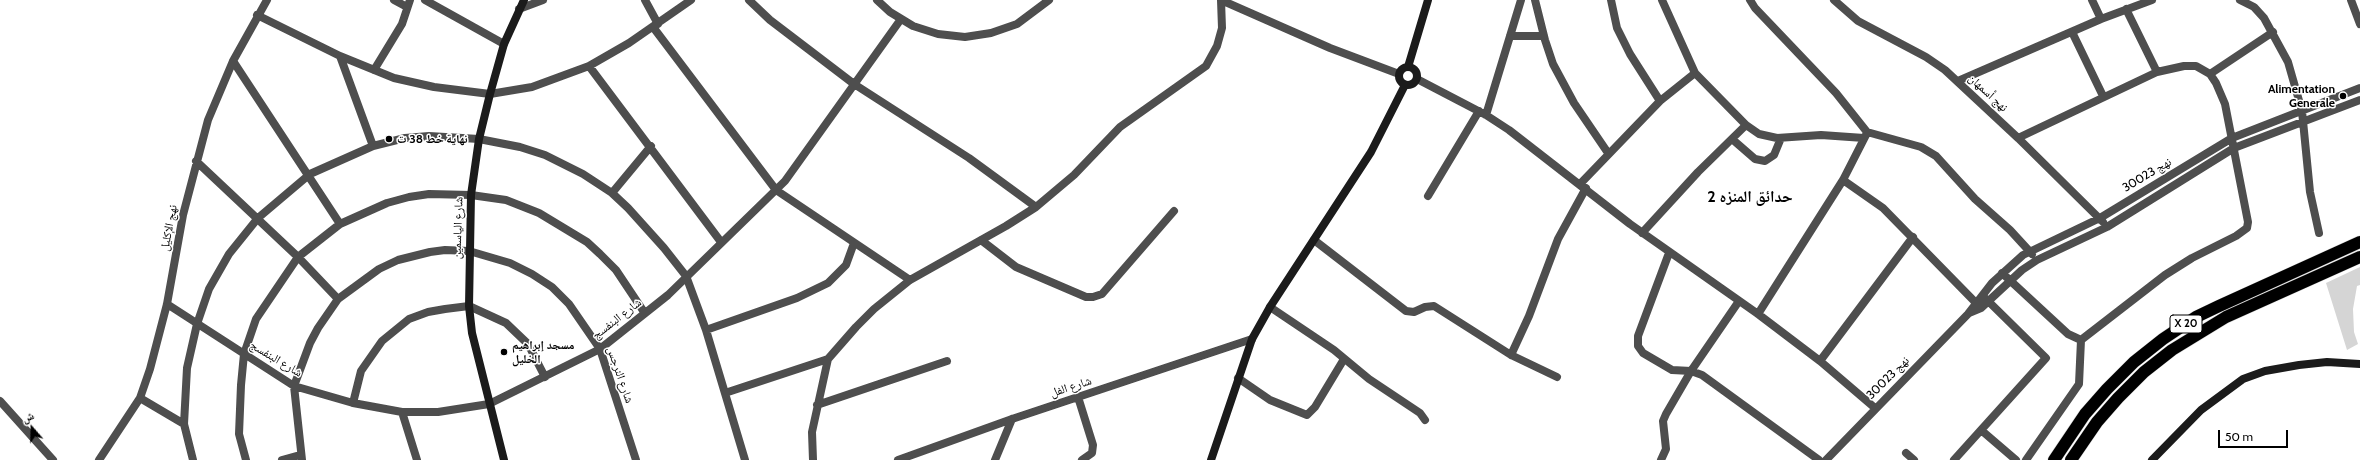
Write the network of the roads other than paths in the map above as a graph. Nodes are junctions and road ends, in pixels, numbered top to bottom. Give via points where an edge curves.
1 (267, 0) edge
2 (394, 0) edge
3 (425, 0) edge
4 (524, 0) edge
5 (543, 0) edge
6 (645, 0) edge
7 (691, 0) edge
8 (749, 0) edge
9 (877, 0) edge
10 (1049, 0) edge
11 (1221, 0) edge
12 (1428, 0) edge
13 (1521, 0) edge
14 (1535, 0) edge
15 (1611, 0) edge
16 (1662, 0) edge
17 (1750, 0) edge
18 (1834, 0) edge
19 (2092, 0) edge
20 (2152, 0) edge
21 (2240, 0) edge
22 (2351, 0) edge
23 (409, 4) edge
24 (519, 9) junction
25 (2126, 9) junction
26 (257, 15) junction
27 (901, 19) junction
28 (2101, 19) junction
29 (2360, 24) edge
30 (655, 26) junction
31 (2072, 32) junction
32 (2273, 32) junction
33 (1510, 36) junction
34 (1544, 36) junction
35 (504, 44) junction
36 (340, 56) junction
37 (233, 61) junction
38 (589, 66) junction
39 (1408, 67) junction
40 (374, 70) junction
41 (2157, 72) junction
42 (1695, 73) junction
43 (1399, 74) junction
44 (2210, 74) junction
45 (1417, 79) junction
46 (1958, 81) junction
47 (854, 84) junction
48 (1404, 86) junction
49 (2360, 88) edge
50 (490, 94) junction
51 (2103, 96) junction
52 (2360, 100) edge
53 (1660, 101) junction
54 (2302, 111) junction
55 (1482, 113) junction
56 (2304, 122) junction
57 (1746, 125) junction
58 (1866, 135) junction
59 (1781, 138) junction
60 (2018, 138) junction
61 (2232, 138) junction
62 (478, 139) junction
63 (1732, 139) junction
64 (373, 146) junction
65 (651, 146) junction
66 (2234, 148) junction
67 (1608, 153) junction
68 (196, 161) junction
69 (310, 174) junction
70 (1842, 180) junction
71 (1583, 186) junction
72 (776, 190) junction
73 (612, 193) junction
74 (471, 195) junction
75 (1428, 196) dead end
76 (1036, 207) junction
77 (1174, 211) dead end
78 (258, 218) junction
79 (2100, 218) junction
80 (340, 224) junction
81 (2107, 227) junction
82 (1642, 233) junction
83 (2320, 233) dead end
84 (1913, 237) junction
85 (981, 240) junction
86 (1314, 240) junction
87 (721, 242) junction
88 (2360, 242) edge
89 (854, 243) junction
90 (469, 251) junction
91 (2030, 251) junction
92 (1669, 253) junction
93 (298, 257) junction
94 (2360, 257) edge
95 (2037, 260) junction
96 (2002, 273) junction
97 (686, 276) junction
98 (910, 280) junction
99 (2009, 281) junction
100 (1982, 294) junction
101 (338, 299) junction
102 (1739, 301) junction
103 (1988, 301) junction
104 (166, 304) junction
105 (1978, 305) junction
106 (469, 306) junction
107 (1270, 307) junction
108 (644, 312) junction
109 (1758, 314) junction
110 (197, 324) junction
111 (706, 330) junction
112 (1252, 339) junction
113 (2081, 340) junction
114 (600, 349) junction
115 (244, 354) junction
116 (1511, 355) junction
117 (828, 359) junction
118 (1344, 359) junction
119 (947, 361) dead end
120 (1820, 361) junction
121 (2360, 364) edge
122 (1691, 371) junction
123 (545, 377) junction
124 (1557, 377) dead end
125 (1238, 378) junction
126 (294, 386) junction
127 (725, 394) junction
128 (1078, 397) junction
129 (140, 398) junction
130 (0, 401) edge
131 (353, 403) junction
132 (490, 404) junction
133 (816, 405) junction
134 (1875, 408) junction
135 (402, 412) junction
136 (1012, 419) junction
137 (1425, 420) dead end
138 (184, 424) junction
139 (1981, 430) junction
140 (1906, 453) dead end
141 (301, 457) edge
142 (53, 460) edge
143 (99, 460) edge
144 (193, 460) edge
145 (246, 460) edge
146 (282, 460) edge
147 (417, 460) edge
148 (504, 460) edge
149 (636, 460) edge
150 (745, 460) edge
151 (813, 460) edge
152 (898, 460) edge
153 (996, 460) edge
154 (1082, 460) edge
155 (1211, 460) edge
156 (1661, 460) edge
157 (1819, 460) edge
158 (1826, 460) edge
159 (1914, 460) edge
160 (1954, 460) edge
161 (2016, 460) edge
162 (2026, 460) edge
163 (2054, 460) edge
164 (2071, 460) edge
165 (2152, 460) edge

1 - 26 street, نهج الإكليل
2 - 23 street
3 - 35 street
4 - 24 street, شارع الياسمين
5 - 24 street
6 - 30 street
7 - 30 street
8 - 47 street via 770,20
9 - 27 street
10 - 27 street via 1017,24 978,36 938,34
11 - 43 street via 1330,48
11 - 76 street via 1222,28 1217,46 1206,66 1120,127 1074,175
12 - 39 street
13 - 33 street
14 - 34 street
15 - 53 street via 1617,28 1626,48
16 - 42 street
17 - 58 street via 1836,93
18 - 46 street, نهج أسمهان via 1858,21 1926,57
19 - 28 street
20 - 25 street
21 - 32 street via 2259,12
22 - 29 street
23 - 40 street via 402,24
24 - 35 street, شارع الياسمين
25 - 28 street
25 - 41 street
26 - 36 street
26 - 37 street, نهج الإكليل
27 - 47 street, شارع البنفسج
28 - 31 street
30 - 38 street
30 - 72 street
31 - 46 street
31 - 51 street
32 - 44 street
32 - 54 street via 2288,62
33 - 34 street
33 - 55 street
34 - 67 street via 1554,64 1574,103
35 - 50 street, شارع الياسمين
36 - 40 street
36 - 64 street
37 - 68 street, نهج الإكليل via 208,120
37 - 69 street
38 - 50 street via 532,87
38 - 65 street
39 - 43 street via 1402,68
39 - 45 street via 1416,71
40 - 50 street via 394,78 434,87
41 - 44 street via 2196,66
41 - 51 street
42 - 53 street
42 - 57 street
43 - 48 street via 1399,81
44 - 61 street via 2225,104
45 - 48 street via 1412,85
45 - 55 street
46 - 60 street, نهج أسمهان
47 - 72 street, شارع البنفسج via 808,150
47 - 76 street via 969,158
48 - 86 street via 1371,152
49 - 54 street, نهج 30023
50 - 62 street, شارع الياسمين
51 - 60 street
52 - 56 street, نهج 30023
53 - 67 street
54 - 56 street
54 - 61 street, نهج 30023
55 - 71 street via 1509,130
55 - 75 street
56 - 66 street, نهج 30023
56 - 83 street via 2310,192
57 - 59 street via 1759,134
57 - 63 street
58 - 59 street
58 - 70 street
58 - 91 street via 1921,147 1936,156 1975,199
59 - 63 street via 1774,155 1765,161 1755,159
60 - 79 street, نهج أسمهان
61 - 66 street
61 - 79 street, نهج 30023
62 - 64 street via 417,137
62 - 73 street via 545,155
62 - 74 street, شارع الياسمين
63 - 82 street
64 - 69 street
65 - 73 street
65 - 87 street
66 - 81 street, نهج 30023
66 - 113 street via 2246,206 2247,228 2165,275
67 - 71 street
68 - 78 street
68 - 104 street, نهج الإكليل
69 - 78 street
69 - 80 street
70 - 84 street via 1884,208
70 - 109 street
71 - 82 street
71 - 116 street via 1558,239 1529,316
72 - 87 street, شارع البنفسج
72 - 89 street
73 - 97 street via 644,225
74 - 80 street via 429,194 408,197 366,211
74 - 90 street, شارع الياسمين
74 - 108 street via 506,200 534,210 587,242 616,270
76 - 85 street
77 - 85 street via 1102,294 1093,297 1086,297 1016,267
78 - 93 street
78 - 110 street via 229,254 210,289
79 - 81 street, نهج أسمهان
79 - 91 street, نهج 30023
80 - 93 street
81 - 95 street, نهج 30023
82 - 92 street
84 - 105 street
84 - 120 street
85 - 98 street
86 - 107 street
86 - 116 street via 1406,310 1414,312 1434,306
87 - 97 street, شارع البنفسج
88 - 163 highway, X 20 via 2196,317 2163,339 2107,388 2085,414
89 - 98 street
89 - 111 street via 846,265 828,283 797,298
90 - 101 street, شارع النرجس via 430,252 398,260 379,269
90 - 106 street, شارع الياسمين
90 - 114 street, شارع النرجس via 510,263 552,287 581,318
91 - 95 street
91 - 96 street, نهج 30023
92 - 102 street
92 - 122 street via 1637,341 1643,353 1664,366 1672,370
93 - 101 street
93 - 115 street via 256,319
94 - 164 highway, X 20 via 2226,317 2172,350 2144,372 2118,398
95 - 99 street, نهج 30023
96 - 99 street
96 - 100 street, نهج 30023
97 - 108 street, شارع البنفسج via 668,295
97 - 111 street
98 - 117 street via 874,309
99 - 103 street, نهج 30023
99 - 113 street via 2068,334
100 - 103 street
100 - 105 street, نهج 30023
101 - 126 street, شارع النرجس via 310,343
102 - 109 street
102 - 122 street
103 - 105 street, نهج 30023
103 - 139 street via 2046,358
104 - 110 street, شارع البنفسج
104 - 129 street, نهج الإكليل
105 - 134 street, نهج 30023
106 - 123 street via 494,316 519,335 534,353
106 - 131 street via 428,312 398,326 382,341 361,371
106 - 132 street, شارع الياسمين via 472,333
107 - 112 street
107 - 118 street
108 - 114 street, شارع البنفسج
109 - 120 street
110 - 115 street, شارع البنفسج
110 - 138 street via 187,368
111 - 127 street
112 - 125 street
112 - 128 street, شارع الفل
113 - 162 street via 2079,384
114 - 123 street, شارع البنفسج
114 - 149 street, شارع النرجس
115 - 126 street, شارع البنفسج
115 - 145 street via 239,434
116 - 124 street
117 - 127 street
117 - 133 street
118 - 125 street via 1315,407 1307,415 1270,400
118 - 137 street via 1370,380 1420,413
119 - 133 street
120 - 134 street
121 - 165 street via 2327,362 2300,365 2265,371 2243,379 2201,410
122 - 156 street via 1663,421 1666,449
122 - 157 street via 1702,375 1733,396
123 - 132 street, شارع البنفسج
125 - 155 street
126 - 131 street, شارع البنفسج
126 - 141 street, شارع النرجس
127 - 150 street
128 - 136 street, شارع الفل
128 - 154 street via 1094,445 1092,453
129 - 138 street
129 - 143 street, نهج الإكليل
130 - 142 street
131 - 135 street, شارع البنفسج
132 - 135 street, شارع البنفسج via 438,412
132 - 148 street, شارع الياسمين
133 - 151 street via 812,432
134 - 158 street, نهج 30023
135 - 147 street
136 - 152 street, شارع الفل
136 - 153 street
138 - 144 street
139 - 160 street
139 - 161 street
140 - 159 street
141 - 146 street

